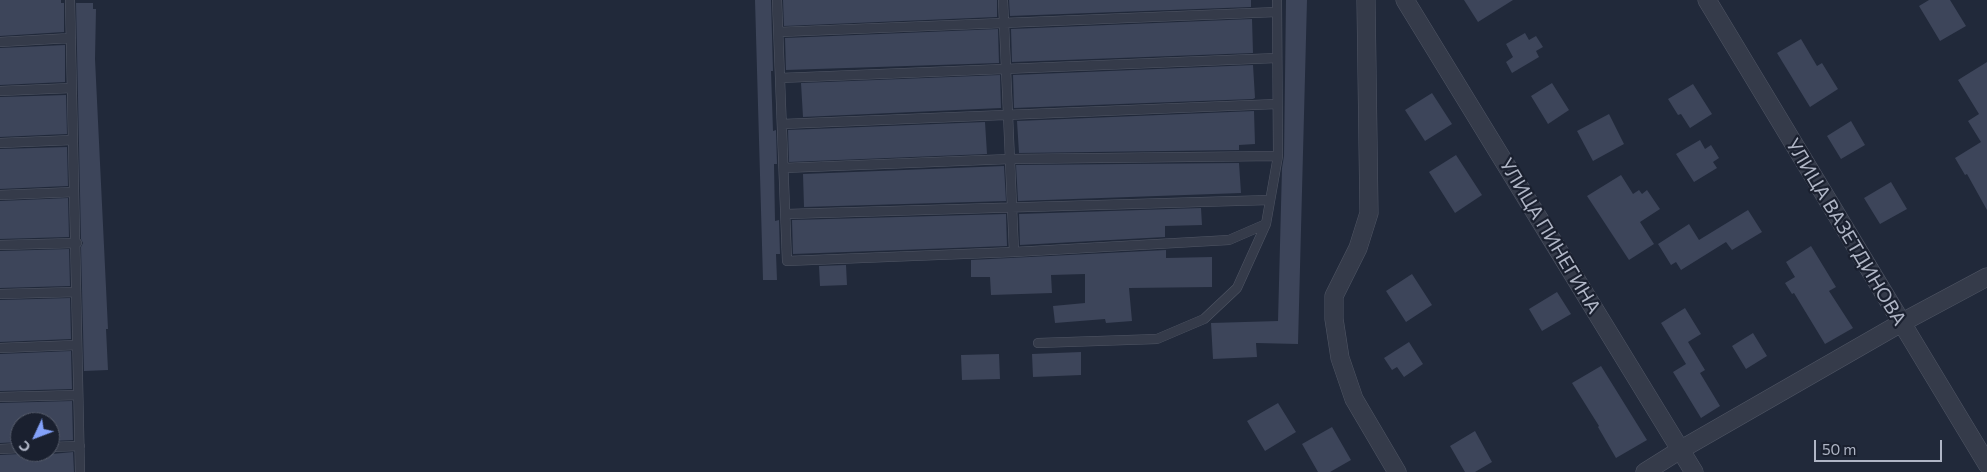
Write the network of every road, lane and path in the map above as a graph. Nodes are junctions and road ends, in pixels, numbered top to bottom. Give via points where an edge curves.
1 (70, 0) edge
2 (778, 0) edge
3 (1003, 0) edge
4 (1277, 0) edge
5 (1366, 0) edge
6 (1405, 0) edge
7 (1707, 0) edge
8 (1277, 12) junction
9 (1004, 23) junction
10 (779, 32) junction
11 (70, 38) junction
12 (0, 42) edge
13 (1277, 58) junction
14 (1006, 69) junction
15 (780, 78) junction
16 (72, 88) junction
17 (0, 91) edge
18 (1277, 104) junction
19 (1008, 116) junction
20 (782, 124) junction
21 (73, 140) junction
22 (0, 142) edge
23 (1278, 156) junction
24 (1010, 159) junction
25 (784, 168) junction
26 (74, 192) junction
27 (0, 195) edge
28 (1270, 200) junction
29 (1012, 206) junction
30 (786, 214) junction
31 (1266, 224) junction
32 (76, 243) junction
33 (0, 245) edge
34 (1014, 252) junction
35 (1987, 277) edge
36 (76, 292) junction
37 (0, 294) edge
38 (1901, 323) junction
39 (1038, 343) dead end
40 (77, 345) junction
41 (0, 348) edge
42 (78, 395) junction
43 (0, 397) edge
44 (80, 446) junction
45 (60, 447) edge
46 (1680, 450) junction
47 (1987, 464) edge
48 (80, 472) edge
49 (1397, 472) edge
50 (1645, 472) edge
51 (1694, 472) edge

1 - 11 lane
2 - 10 lane
3 - 9 lane
4 - 8 lane
5 - 49 street via 1369,213 1358,248 1334,296 1334,319 1340,358 1354,399
6 - 46 street, УЛИЦА ПИНЕГИНА
7 - 38 street, УЛИЦА ВАЗЕТДИНОВА
8 - 9 lane
8 - 13 lane
9 - 10 lane
9 - 14 lane
10 - 15 lane
11 - 12 lane
11 - 16 lane
13 - 14 lane
13 - 18 lane
14 - 15 lane
14 - 19 lane
15 - 20 lane
16 - 17 lane
16 - 21 lane
18 - 19 lane
18 - 23 lane
19 - 20 lane
19 - 24 lane
20 - 25 lane
21 - 22 lane
21 - 26 lane
23 - 24 lane
23 - 28 lane
24 - 25 lane
24 - 29 lane
25 - 30 lane
26 - 27 lane
26 - 32 lane
28 - 29 lane
28 - 31 lane
29 - 30 lane
29 - 34 lane
30 - 34 lane via 788,261
31 - 34 lane via 1229,240
31 - 39 lane via 1237,288 1204,320 1157,339
32 - 33 lane
32 - 36 lane
35 - 38 street
36 - 37 lane
36 - 40 lane
38 - 46 street
38 - 47 street, УЛИЦА ВАЗЕТДИНОВА
40 - 41 lane
40 - 42 lane
42 - 43 lane
42 - 44 lane
44 - 45 lane
44 - 48 lane
46 - 50 street
46 - 51 street, УЛИЦА ПИНЕГИНА

